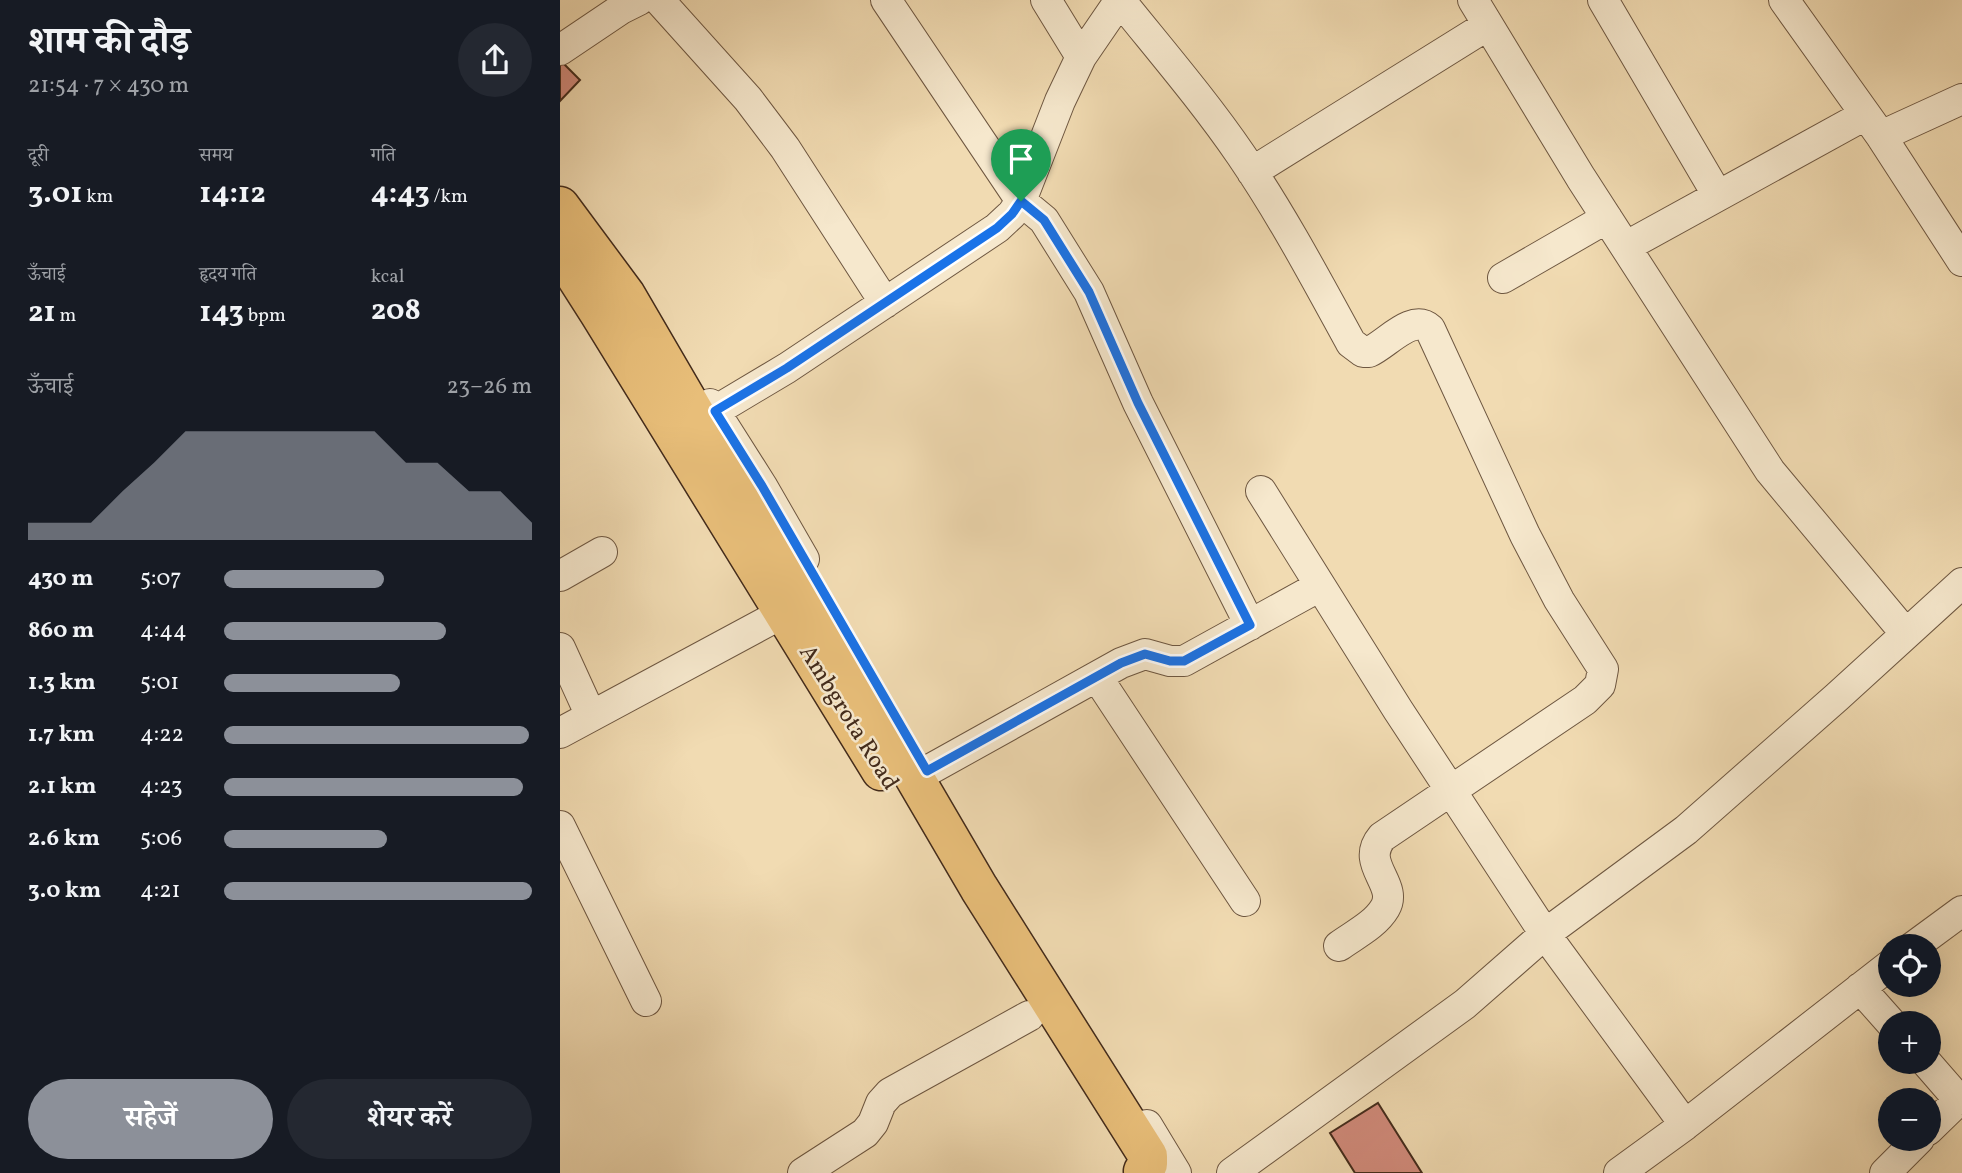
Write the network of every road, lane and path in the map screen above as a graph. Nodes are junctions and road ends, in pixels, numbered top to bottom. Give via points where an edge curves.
1 (639, 0) edge
2 (659, 0) edge
3 (886, 0) edge
4 (1046, 0) edge
5 (1603, 0) edge
6 (1784, 0) edge
7 (1480, 12) edge
8 (560, 50) edge
9 (1081, 57) junction
10 (1962, 99) edge
11 (1873, 126) junction
12 (1252, 172) junction
13 (560, 184) edge
14 (1718, 196) junction
15 (1021, 201) junction
16 (560, 206) edge
17 (1607, 218) junction
18 (1627, 246) junction
19 (1962, 261) edge
20 (566, 272) edge
21 (1503, 278) dead end
22 (886, 303) junction
23 (715, 411) junction
24 (1261, 491) dead end
25 (602, 552) dead end
26 (560, 576) edge
27 (1962, 583) edge
28 (1320, 586) junction
29 (783, 613) junction
30 (1250, 625) junction
31 (1906, 634) junction
32 (560, 648) edge
33 (1097, 677) junction
34 (591, 716) junction
35 (560, 733) edge
36 (927, 771) junction
37 (1451, 789) junction
38 (560, 826) edge
39 (1245, 901) dead end
40 (1962, 911) edge
41 (1545, 934) junction
42 (1931, 934) edge
43 (1339, 946) dead end
44 (1878, 974) edge
45 (1860, 988) junction
46 (646, 1001) dead end
47 (1880, 1011) edge
48 (1029, 1016) junction
49 (1938, 1074) edge
50 (1961, 1098) edge
51 (1941, 1117) edge
52 (1685, 1125) junction
53 (1907, 1151) edge
54 (1154, 1172) edge
55 (803, 1173) edge
56 (1231, 1173) edge
57 (1619, 1173) edge
58 (1885, 1173) edge

1 - 8 street
2 - 22 street via 748,99 785,148
3 - 15 street
4 - 9 street
5 - 14 street
6 - 11 street
7 - 12 street
7 - 17 street
9 - 12 street via 1120,0
9 - 15 street
10 - 11 street
11 - 14 street
11 - 19 street
12 - 37 street via 1355,348 1369,352 1414,324 1430,329 1525,535 1603,669 1600,685 1585,700
13 - 23 street via 621,263
14 - 18 street
15 - 22 street via 997,228
15 - 30 street via 1044,220 1089,292 1138,403
16 - 54 main road via 626,295
17 - 18 street
17 - 21 street
18 - 31 street via 1770,471
20 - 29 main road, Ambgrota Road
22 - 23 street
23 - 36 street
24 - 28 street
25 - 26 street
27 - 31 street
28 - 30 street
28 - 37 street
29 - 34 street
29 - 48 main road, Ambgrota Road
30 - 33 street via 1184,661 1145,654
31 - 41 street via 1686,830
32 - 34 street
33 - 36 street
33 - 39 street
34 - 35 street
36 - 54 street via 1038,955
37 - 41 street
37 - 43 street via 1378,842 1374,857 1389,893 1387,905
38 - 46 street
40 - 42 street
41 - 52 street
41 - 56 street via 1465,1003
44 - 45 street
45 - 47 street
45 - 52 street
48 - 54 main road, Ambgrota Road via 1127,1164 1134,1170
48 - 55 street via 895,1089 864,1133
49 - 50 street
50 - 51 street
52 - 57 street
53 - 58 street

